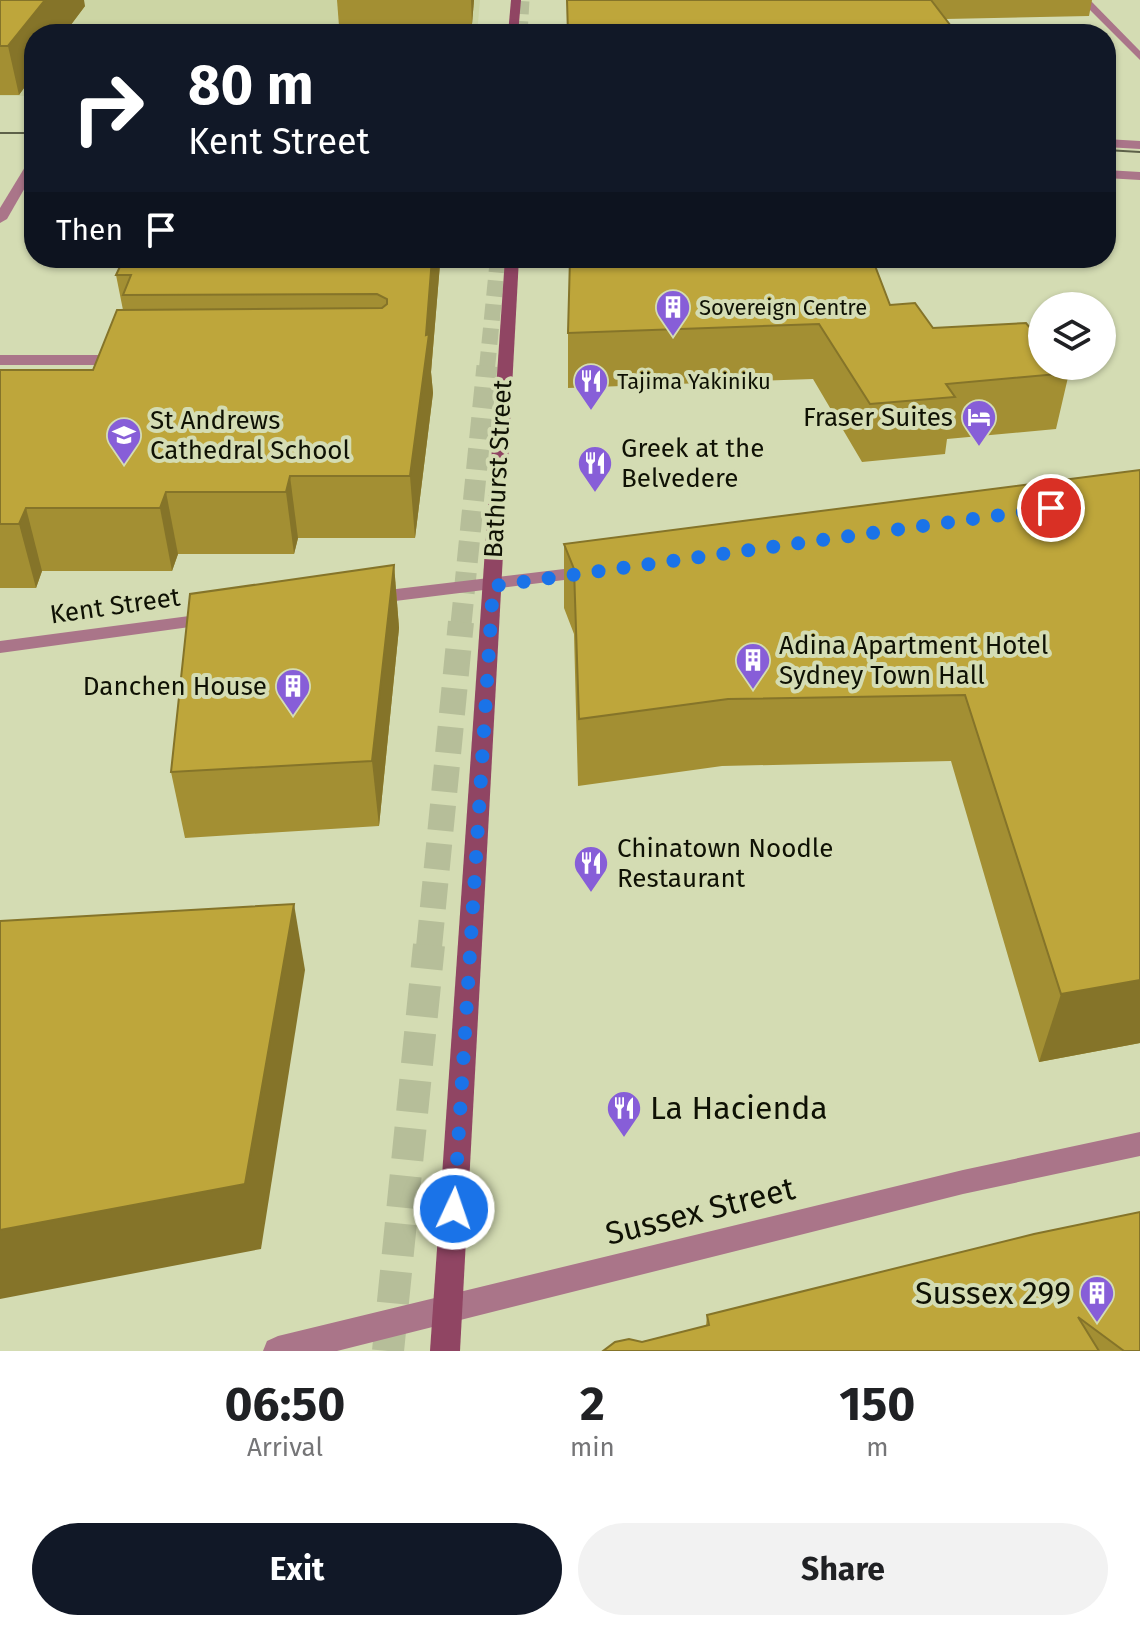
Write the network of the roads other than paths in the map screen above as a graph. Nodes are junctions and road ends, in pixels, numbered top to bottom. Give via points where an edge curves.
1 (516, 0) edge
2 (1085, 0) edge
3 (514, 24) edge
4 (1108, 24) edge
5 (1116, 32) edge
6 (1140, 57) edge
7 (1116, 144) edge
8 (1140, 145) edge
9 (1116, 175) edge
10 (1140, 176) edge
11 (24, 179) edge
12 (0, 219) edge
13 (511, 268) edge
14 (0, 360) edge
15 (143, 360) edge
16 (603, 570) edge
17 (493, 586) junction
18 (352, 600) edge
19 (232, 617) edge
20 (0, 647) edge
21 (1140, 1144) edge
22 (448, 1312) junction
23 (278, 1351) edge
24 (445, 1351) edge

1 - 3 main road
2 - 4 street
5 - 6 street
7 - 8 street
9 - 10 street
11 - 12 street
13 - 17 main road, Bathurst Street
14 - 15 street
16 - 17 street
17 - 18 street
17 - 22 main road, Bathurst Street
19 - 20 street, Kent Street
21 - 22 street, Sussex Street via 963,1182
22 - 23 street, Sussex Street
22 - 24 main road, Bathurst Street

